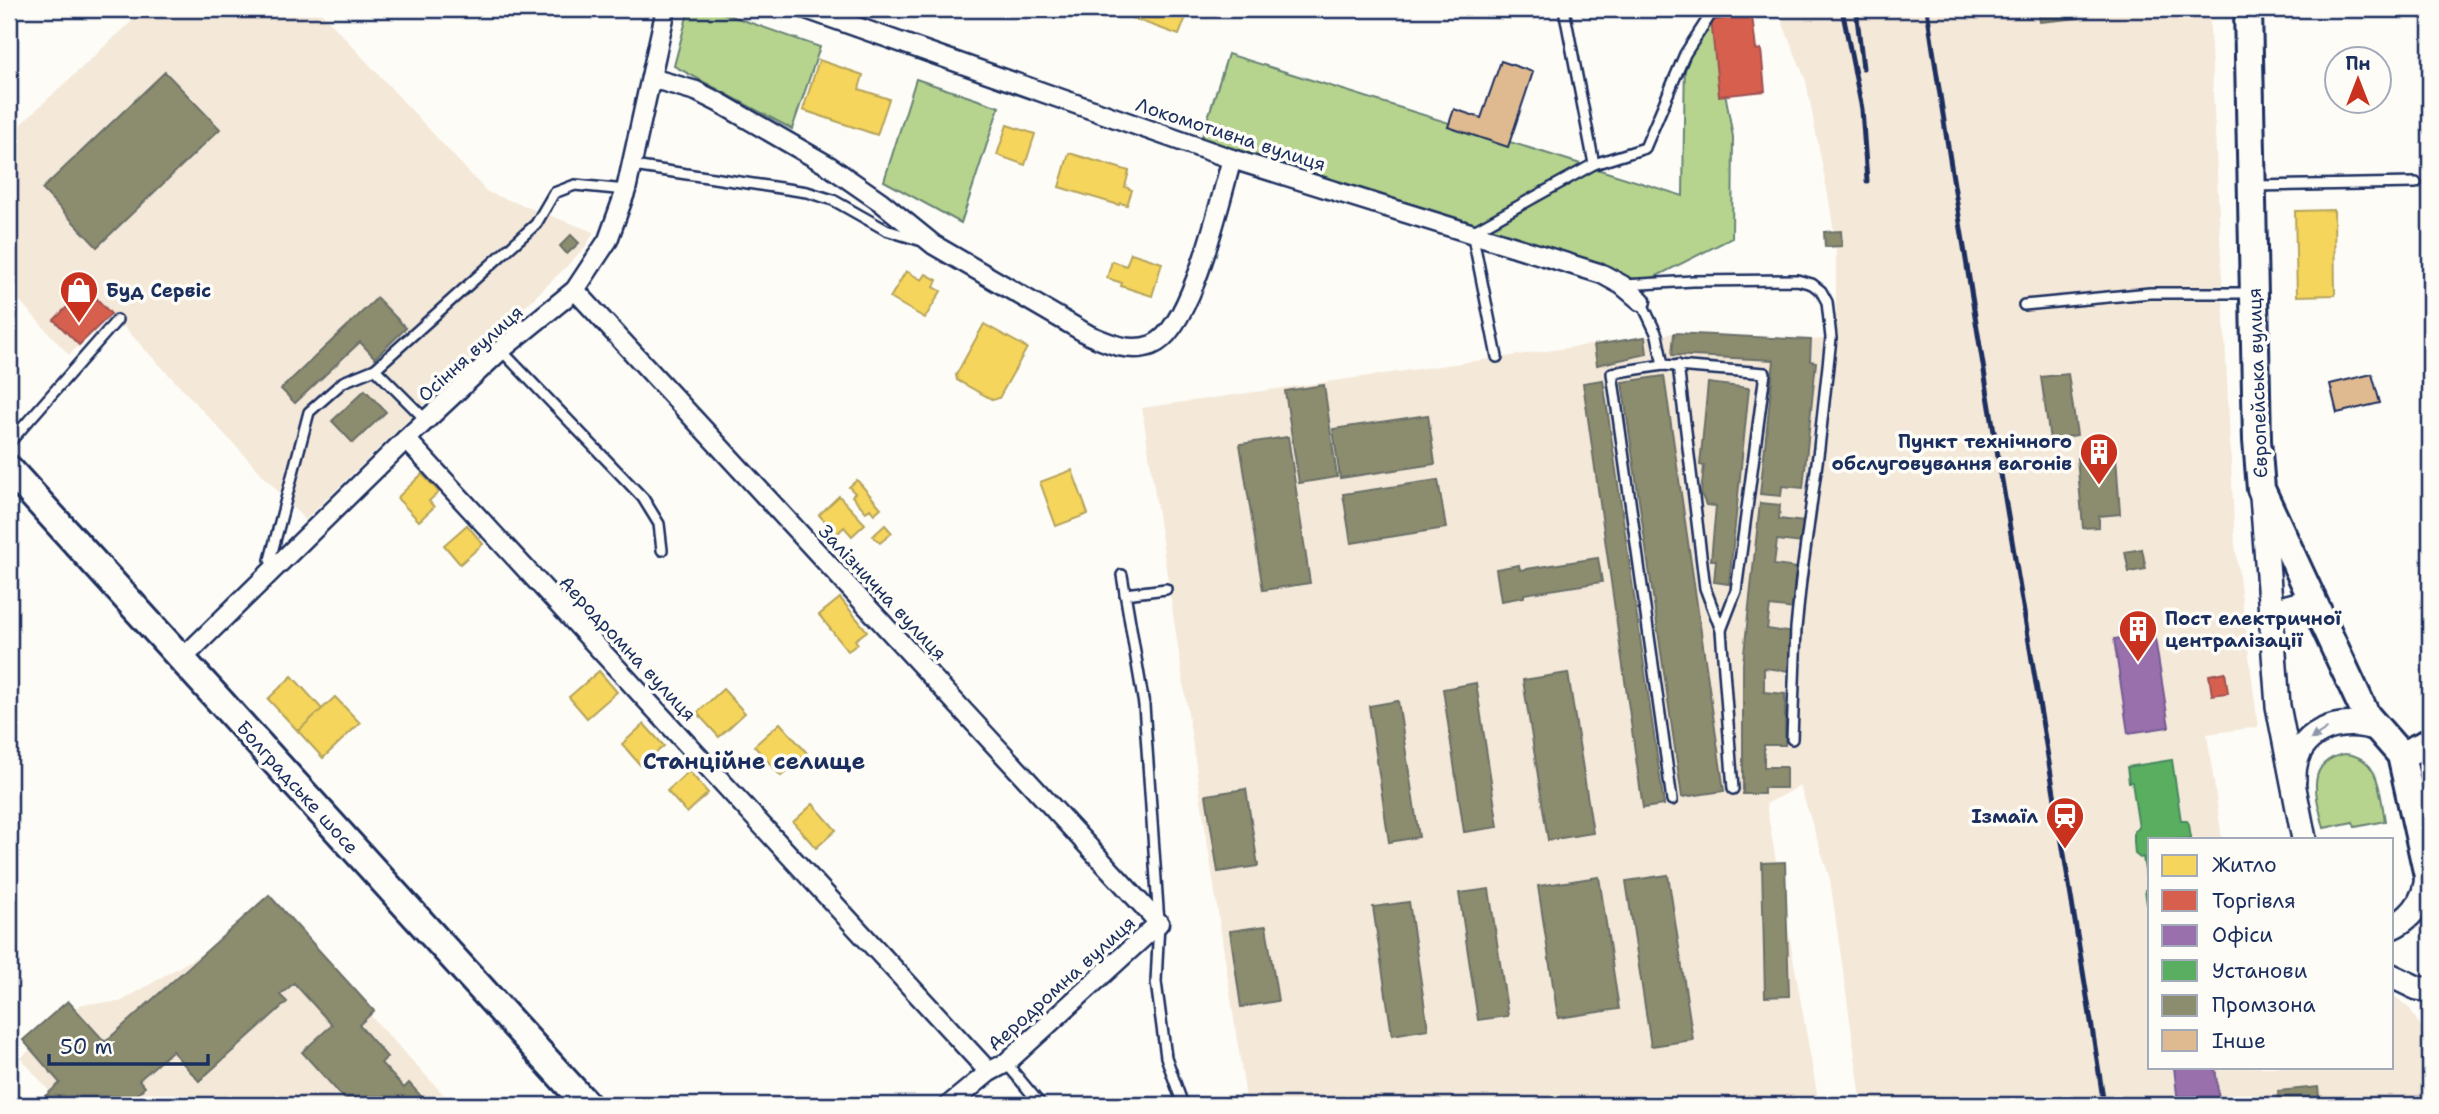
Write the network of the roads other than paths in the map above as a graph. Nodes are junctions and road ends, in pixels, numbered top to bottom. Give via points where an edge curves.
1 (666, 9) edge
2 (806, 9) edge
3 (1564, 9) edge
4 (1742, 9) edge
5 (2248, 9) edge
6 (651, 78) junction
7 (1231, 159) junction
8 (1594, 163) junction
9 (633, 166) junction
10 (2416, 183) dead end
11 (2252, 186) junction
12 (626, 190) junction
13 (1472, 232) junction
14 (933, 245) junction
15 (1622, 285) junction
16 (575, 290) junction
17 (2254, 293) junction
18 (1641, 301) joint
19 (2024, 306) dead end
20 (117, 320) dead end
21 (501, 350) junction
22 (1497, 357) dead end
23 (1663, 365) junction
24 (1678, 365) junction
25 (375, 369) junction
26 (426, 420) junction
27 (406, 439) junction
28 (9, 443) edge
29 (9, 469) edge
30 (2261, 489) junction
31 (662, 550) dead end
32 (276, 566) junction
33 (1122, 575) dead end
34 (1166, 589) dead end
35 (1125, 594) junction
36 (2312, 600) junction
37 (2270, 612) junction
38 (1721, 630) junction
39 (183, 659) junction
40 (2379, 730) junction
41 (1792, 739) dead end
42 (2430, 742) edge
43 (2401, 755) junction
44 (1733, 789) dead end
45 (2294, 789) junction
46 (1672, 800) dead end
47 (2304, 838) edge
48 (2428, 873) edge
49 (1159, 923) junction
50 (2394, 926) edge
51 (2394, 977) edge
52 (2430, 990) edge
53 (1006, 1063) junction
54 (989, 1072) junction
55 (586, 1105) edge
56 (949, 1105) edge
57 (1041, 1105) edge
58 (1183, 1105) edge

1 - 6 street, Осіння вулиця
2 - 7 street, Локомотивна вулиця
3 - 8 lane
4 - 8 lane via 1711,14 1685,54 1645,148
5 - 11 main road, Європейська вулиця
6 - 9 street, Осіння вулиця
6 - 14 street via 696,91 829,166
7 - 13 street, Локомотивна вулиця
7 - 14 street via 1200,271 1188,300 1155,344 1134,349 1090,335
8 - 13 lane
9 - 12 street, Осіння вулиця
9 - 14 lane via 807,192 833,200 886,230
10 - 11 lane
11 - 17 main road, Європейська вулиця
12 - 16 street, Осіння вулиця via 608,240
12 - 25 lane via 575,185 554,193 536,225
13 - 15 street, Локомотивна вулиця via 1602,274
13 - 22 lane
15 - 18 street, Локомотивна вулиця
15 - 41 lane via 1797,280 1812,284 1827,302 1831,338 1801,580
16 - 21 street, Осіння вулиця
16 - 49 street, Залізнична вулиця
17 - 19 lane via 2150,293
17 - 30 main road, Європейська вулиця
18 - 23 lane via 1657,335
20 - 28 lane
21 - 26 street, Осіння вулиця
21 - 31 lane via 643,498 659,524
23 - 24 lane
23 - 46 lane via 1612,373
24 - 38 lane via 1705,588
24 - 38 lane via 1765,373 1737,591
25 - 26 lane
25 - 32 lane via 343,382 309,412 270,560
26 - 27 street, Осіння вулиця
27 - 32 street, Осіння вулиця
27 - 54 street, Аеродромна вулиця
29 - 39 main road, Болградське шосе
30 - 36 main road, Європейська вулиця
30 - 37 street
32 - 39 street, Осіння вулиця
33 - 35 lane
34 - 35 lane
35 - 49 lane via 1144,705
36 - 37 street
36 - 40 main road, Європейська вулиця via 2361,706
37 - 45 street via 2279,716
38 - 44 lane
39 - 55 main road, Болградське шосе
40 - 43 main road, Європейська вулиця
40 -> 45 street via 2348,723 2318,733 2298,757
42 - 43 main road
43 - 48 main road, Європейська вулиця
45 - 47 street
48 - 50 street via 2422,899
49 - 53 street, Аеродромна вулиця
49 - 58 lane via 1156,982 1167,1057
51 - 52 street
53 - 54 street, Аеродромна вулиця
53 - 57 lane
54 - 56 street, Аеродромна вулиця

